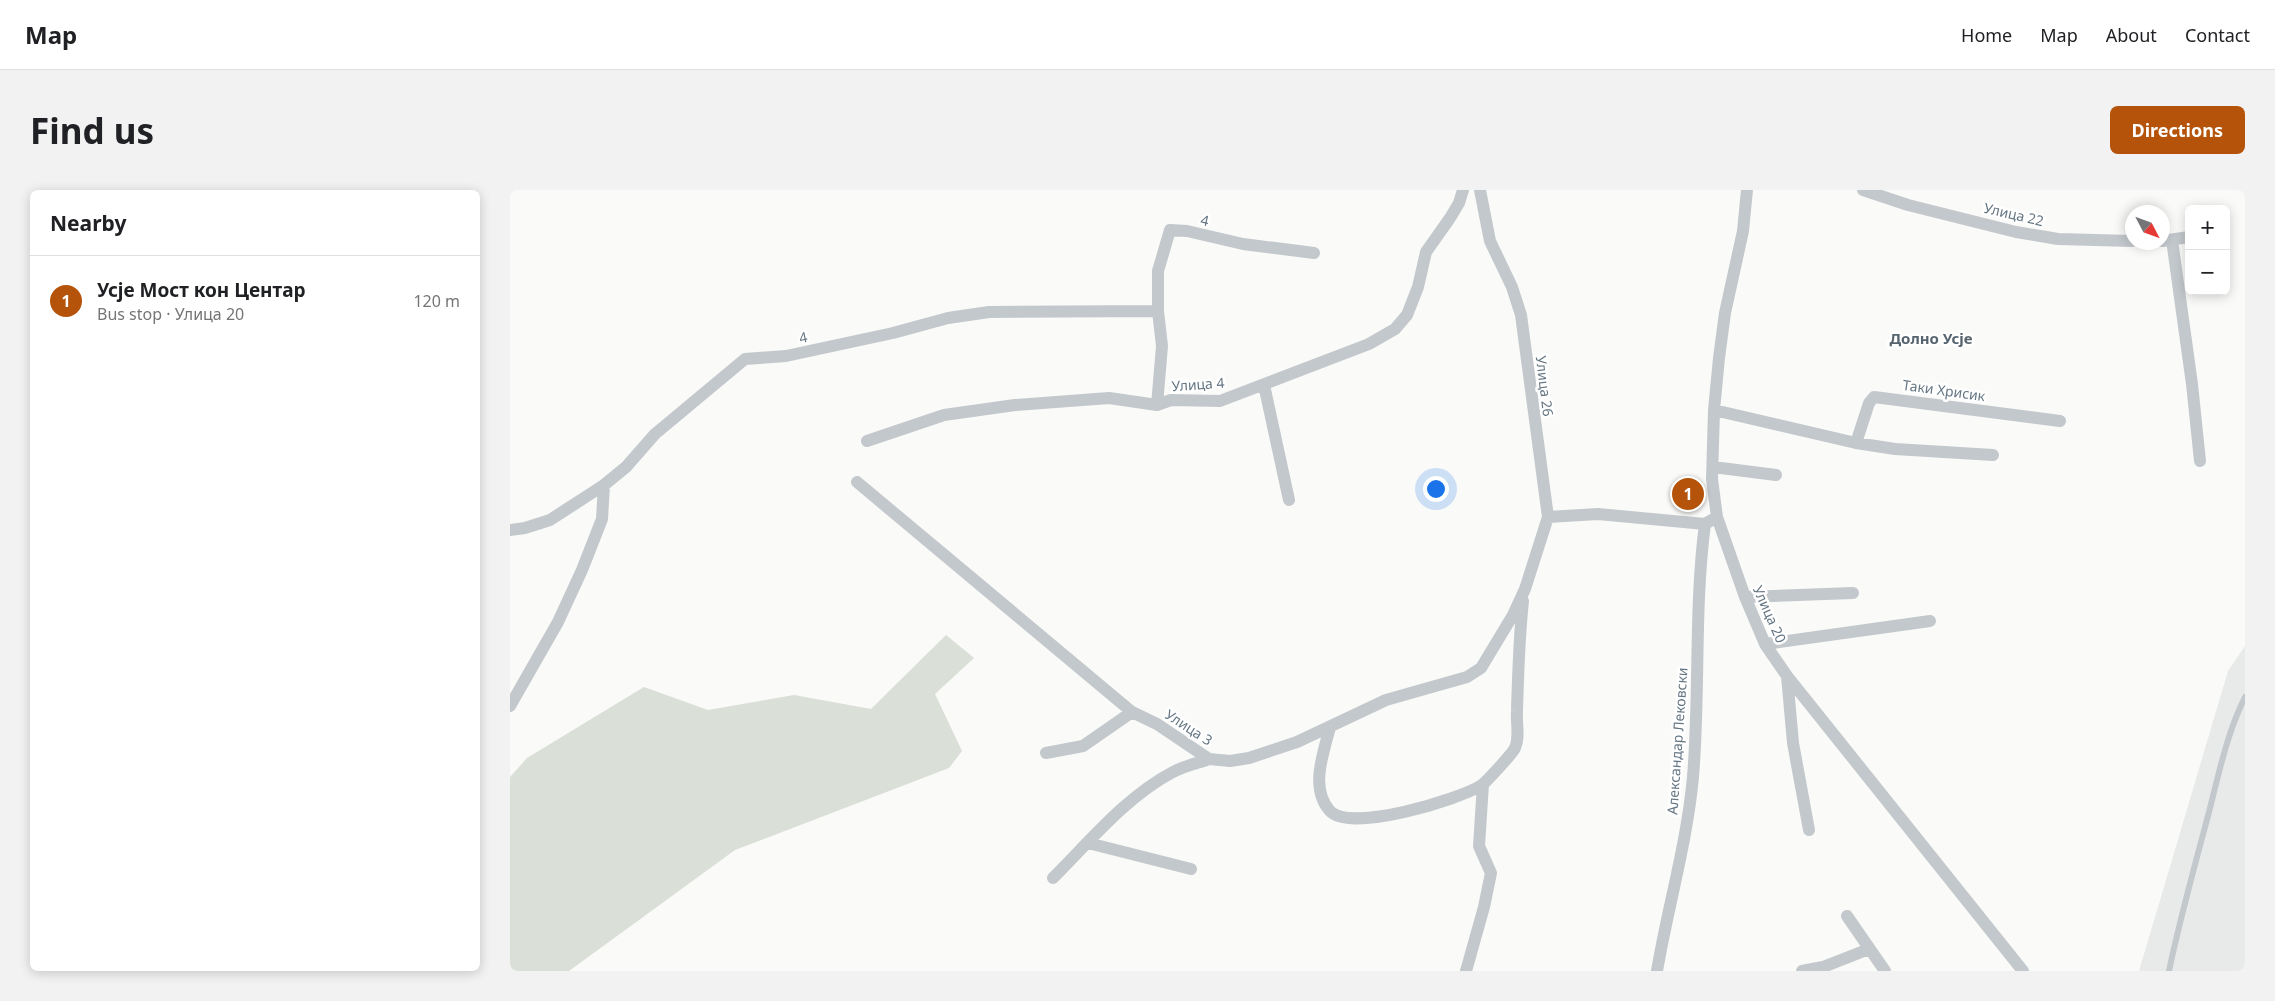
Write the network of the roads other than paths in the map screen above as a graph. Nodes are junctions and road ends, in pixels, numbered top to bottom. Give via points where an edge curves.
1 (1463, 190) edge
2 (1480, 190) edge
3 (1747, 190) edge
4 (1863, 190) edge
5 (2185, 237) edge
6 (2170, 240) edge
7 (2125, 241) edge
8 (2170, 250) edge
9 (1314, 253) dead end
10 (1158, 310) junction
11 (1264, 385) junction
12 (1157, 405) junction
13 (1714, 410) junction
14 (2060, 421) dead end
15 (867, 441) dead end
16 (1856, 443) junction
17 (1993, 455) dead end
18 (2200, 461) dead end
19 (1713, 467) junction
20 (1776, 476) dead end
21 (857, 482) dead end
22 (604, 485) junction
23 (1289, 500) dead end
24 (1548, 517) junction
25 (1711, 521) junction
26 (510, 530) edge
27 (1525, 589) junction
28 (1853, 593) dead end
29 (1745, 597) junction
30 (1930, 621) dead end
31 (1765, 644) junction
32 (1787, 676) junction
33 (2245, 697) edge
34 (510, 706) edge
35 (1132, 712) junction
36 (1330, 727) junction
37 (1046, 753) dead end
38 (1209, 759) junction
39 (1483, 784) junction
40 (1809, 830) dead end
41 (1088, 843) junction
42 (1191, 869) dead end
43 (1053, 878) dead end
44 (1847, 916) dead end
45 (1870, 949) junction
46 (1466, 971) edge
47 (1657, 971) edge
48 (1802, 971) edge
49 (1885, 971) edge
50 (2023, 971) edge
51 (2169, 971) edge

1 - 11 street, Улица 4 via 1459,203 1426,252 1407,315 1395,329 1369,344
2 - 24 street, Улица 26 via 1490,241 1512,287 1521,315
3 - 13 street, Улица 20 via 1743,231 1725,313
4 - 7 street, Улица 22 via 1908,205 2016,232 2058,239
5 - 6 street
8 - 18 street via 2192,384
9 - 10 street, 4 via 1170,230 1158,271
10 - 12 street, 4 via 1162,346
10 - 22 street, 4 via 989,312 948,318 786,356 745,359 655,434 626,467
11 - 12 street, Улица 4 via 1220,401 1171,400
11 - 23 street
12 - 15 street, Улица 4 via 1109,398 1016,406 944,415
13 - 16 street
13 - 19 street, Улица 20
14 - 16 street, Таки Хрисик via 1874,397
16 - 17 street via 1894,449
19 - 20 street
19 - 25 street, Улица 20
21 - 35 street, Улица 3
22 - 26 street, 4 via 550,520
22 - 34 street via 602,519 582,570 558,622
24 - 25 street via 1576,514
24 - 27 street, Улица 26
25 - 29 street, Улица 20
25 - 47 street, Александар Лековски via 1700,564 1691,800
27 - 36 street, Улица 3 via 1513,616 1475,673 1386,700
27 - 39 street via 1518,679 1518,741 1512,753
28 - 29 street
29 - 31 street, Улица 20
30 - 31 street
31 - 32 street, Улица 20
32 - 40 street via 1793,744
32 - 50 street, Улица 20
33 - 51 lane via 2234,718
35 - 37 street via 1083,746
35 - 38 street, Улица 3 via 1157,724
36 - 38 street, Улица 3 via 1249,758 1230,761
36 - 39 street via 1319,772 1323,796 1329,810 1337,816 1386,816 1432,806
38 - 41 street via 1175,771 1152,785
39 - 46 street via 1479,846 1491,873
41 - 42 street
41 - 43 street
44 - 45 street
45 - 48 street via 1823,967
45 - 49 street

